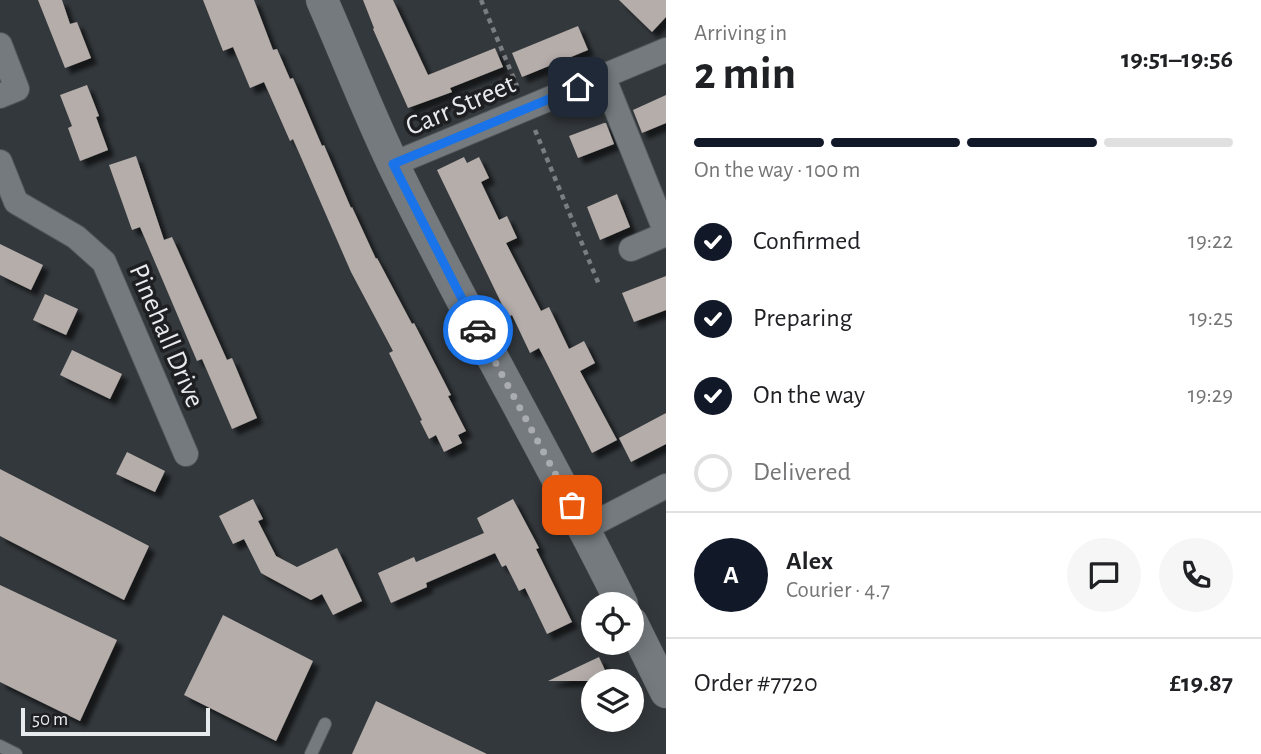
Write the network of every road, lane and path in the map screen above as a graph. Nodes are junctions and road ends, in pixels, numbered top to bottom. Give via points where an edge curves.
1 (322, 0) edge
2 (481, 0) edge
3 (0, 45) edge
4 (666, 50) edge
5 (603, 76) junction
6 (8, 92) edge
7 (526, 108) junction
8 (0, 163) edge
9 (393, 164) junction
10 (666, 234) edge
11 (631, 249) dead end
12 (600, 287) dead end
13 (186, 454) dead end
14 (666, 486) edge
15 (584, 528) junction
16 (616, 592) edge
17 (644, 647) edge
18 (666, 692) edge
19 (325, 724) dead end
20 (0, 746) edge
21 (16, 754) edge
22 (311, 754) edge

1 - 9 street
2 - 7 path
3 - 6 street
4 - 5 street, Carr Street
5 - 7 street, Carr Street
5 - 10 street
7 - 9 street, Carr Street
7 - 12 path
8 - 13 street, Pinehall Drive via 16,202 76,237 104,262
9 - 15 street
10 - 11 street
14 - 15 street
15 - 16 street
17 - 18 street
19 - 22 lane
20 - 21 lane

